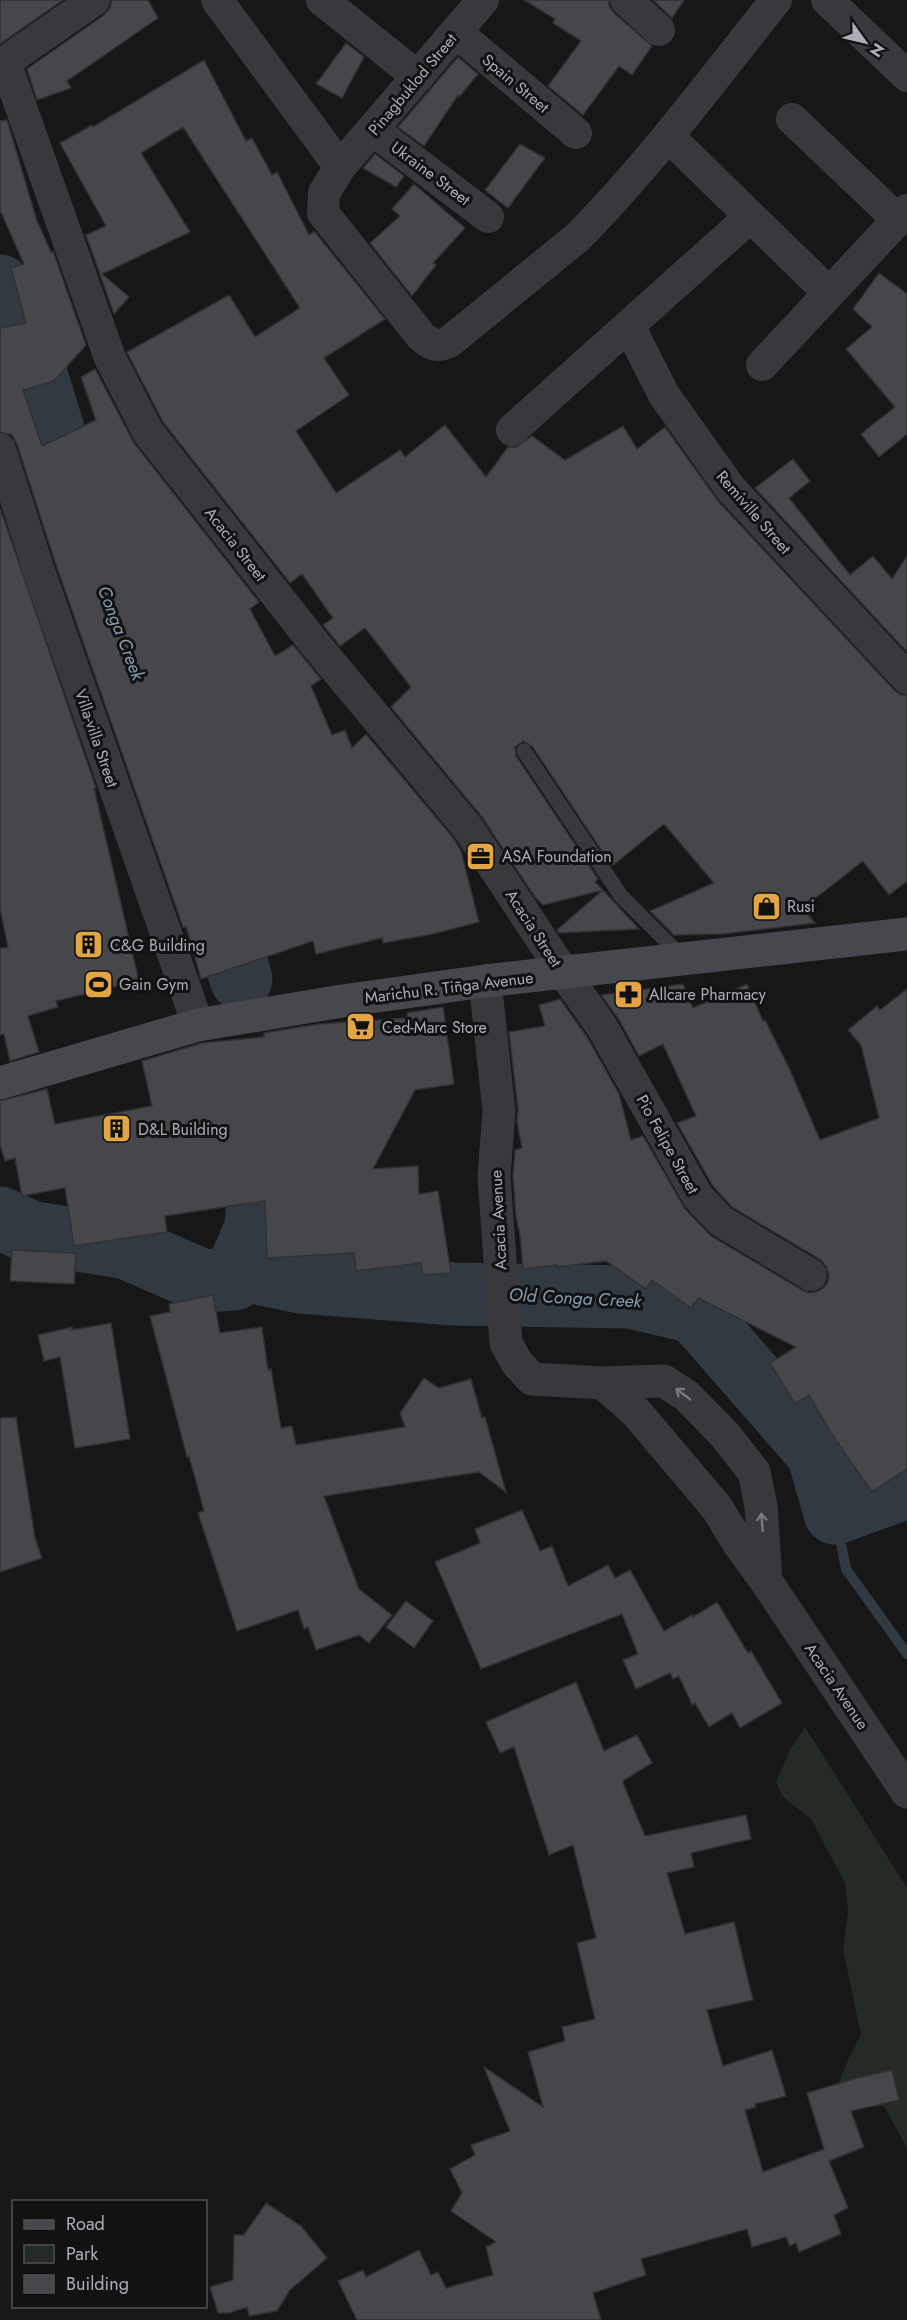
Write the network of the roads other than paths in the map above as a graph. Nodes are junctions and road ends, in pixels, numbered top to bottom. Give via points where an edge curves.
1 (94, 0) edge
2 (217, 0) edge
3 (322, 0) edge
4 (483, 0) edge
5 (626, 0) edge
6 (776, 0) edge
7 (827, 0) edge
8 (659, 30) dead end
9 (456, 32) junction
10 (418, 76) junction
11 (907, 76) edge
12 (792, 119) dead end
13 (373, 130) junction
14 (576, 133) dead end
15 (668, 136) junction
16 (340, 167) junction
17 (902, 215) edge
18 (488, 217) dead end
19 (750, 217) junction
20 (829, 293) junction
21 (629, 326) junction
22 (762, 365) dead end
23 (512, 430) dead end
24 (0, 449) edge
25 (907, 678) edge
26 (524, 751) dead end
27 (907, 934) edge
28 (684, 960) junction
29 (564, 973) junction
30 (485, 981) junction
31 (198, 1025) junction
32 (0, 1083) edge
33 (812, 1275) dead end
34 (603, 1383) junction
35 (766, 1581) junction
36 (907, 1792) edge

1 - 29 street, Acacia Street via 5,62 110,358 148,432 315,644 468,828
2 - 16 street
3 - 10 street
4 - 9 street, Pinagbuklod Street
5 - 8 street
6 - 15 street
7 - 11 street
9 - 10 street, Pinagbuklod Street
9 - 14 street, Spain Street
10 - 13 street, Pinagbuklod Street
12 - 17 street
13 - 16 street, Pinagbuklod Street
13 - 18 street, Ukraine Street
15 - 16 street, Pinagbuklod Street via 578,237 448,342 437,345 421,336 322,213 324,194
15 - 19 street
17 - 20 street
19 - 20 street
19 - 21 street
20 - 22 street
21 - 23 street
21 - 25 street, Remiville Street via 664,395 731,489
24 - 31 street, Villa-villa Street
26 - 28 lane via 621,896
27 - 28 main road, Marichu R. Tiñga Avenue
28 - 29 main road, Marichu R. Tiñga Avenue
29 - 30 main road, Marichu R. Tiñga Avenue
29 - 33 street, Pio Felipe Street via 602,1027 698,1197 721,1221
30 - 31 main road, Marichu R. Tiñga Avenue
30 - 34 street, Acacia Avenue via 499,1111 494,1176 506,1343 532,1379
31 - 32 main road, Marichu R. Tiñga Avenue
34 - 35 street, Acacia Avenue via 636,1412 717,1508
35 -> 34 street, Acacia Avenue via 761,1506 754,1472 725,1435 687,1396 664,1381
35 - 36 street, Acacia Avenue

